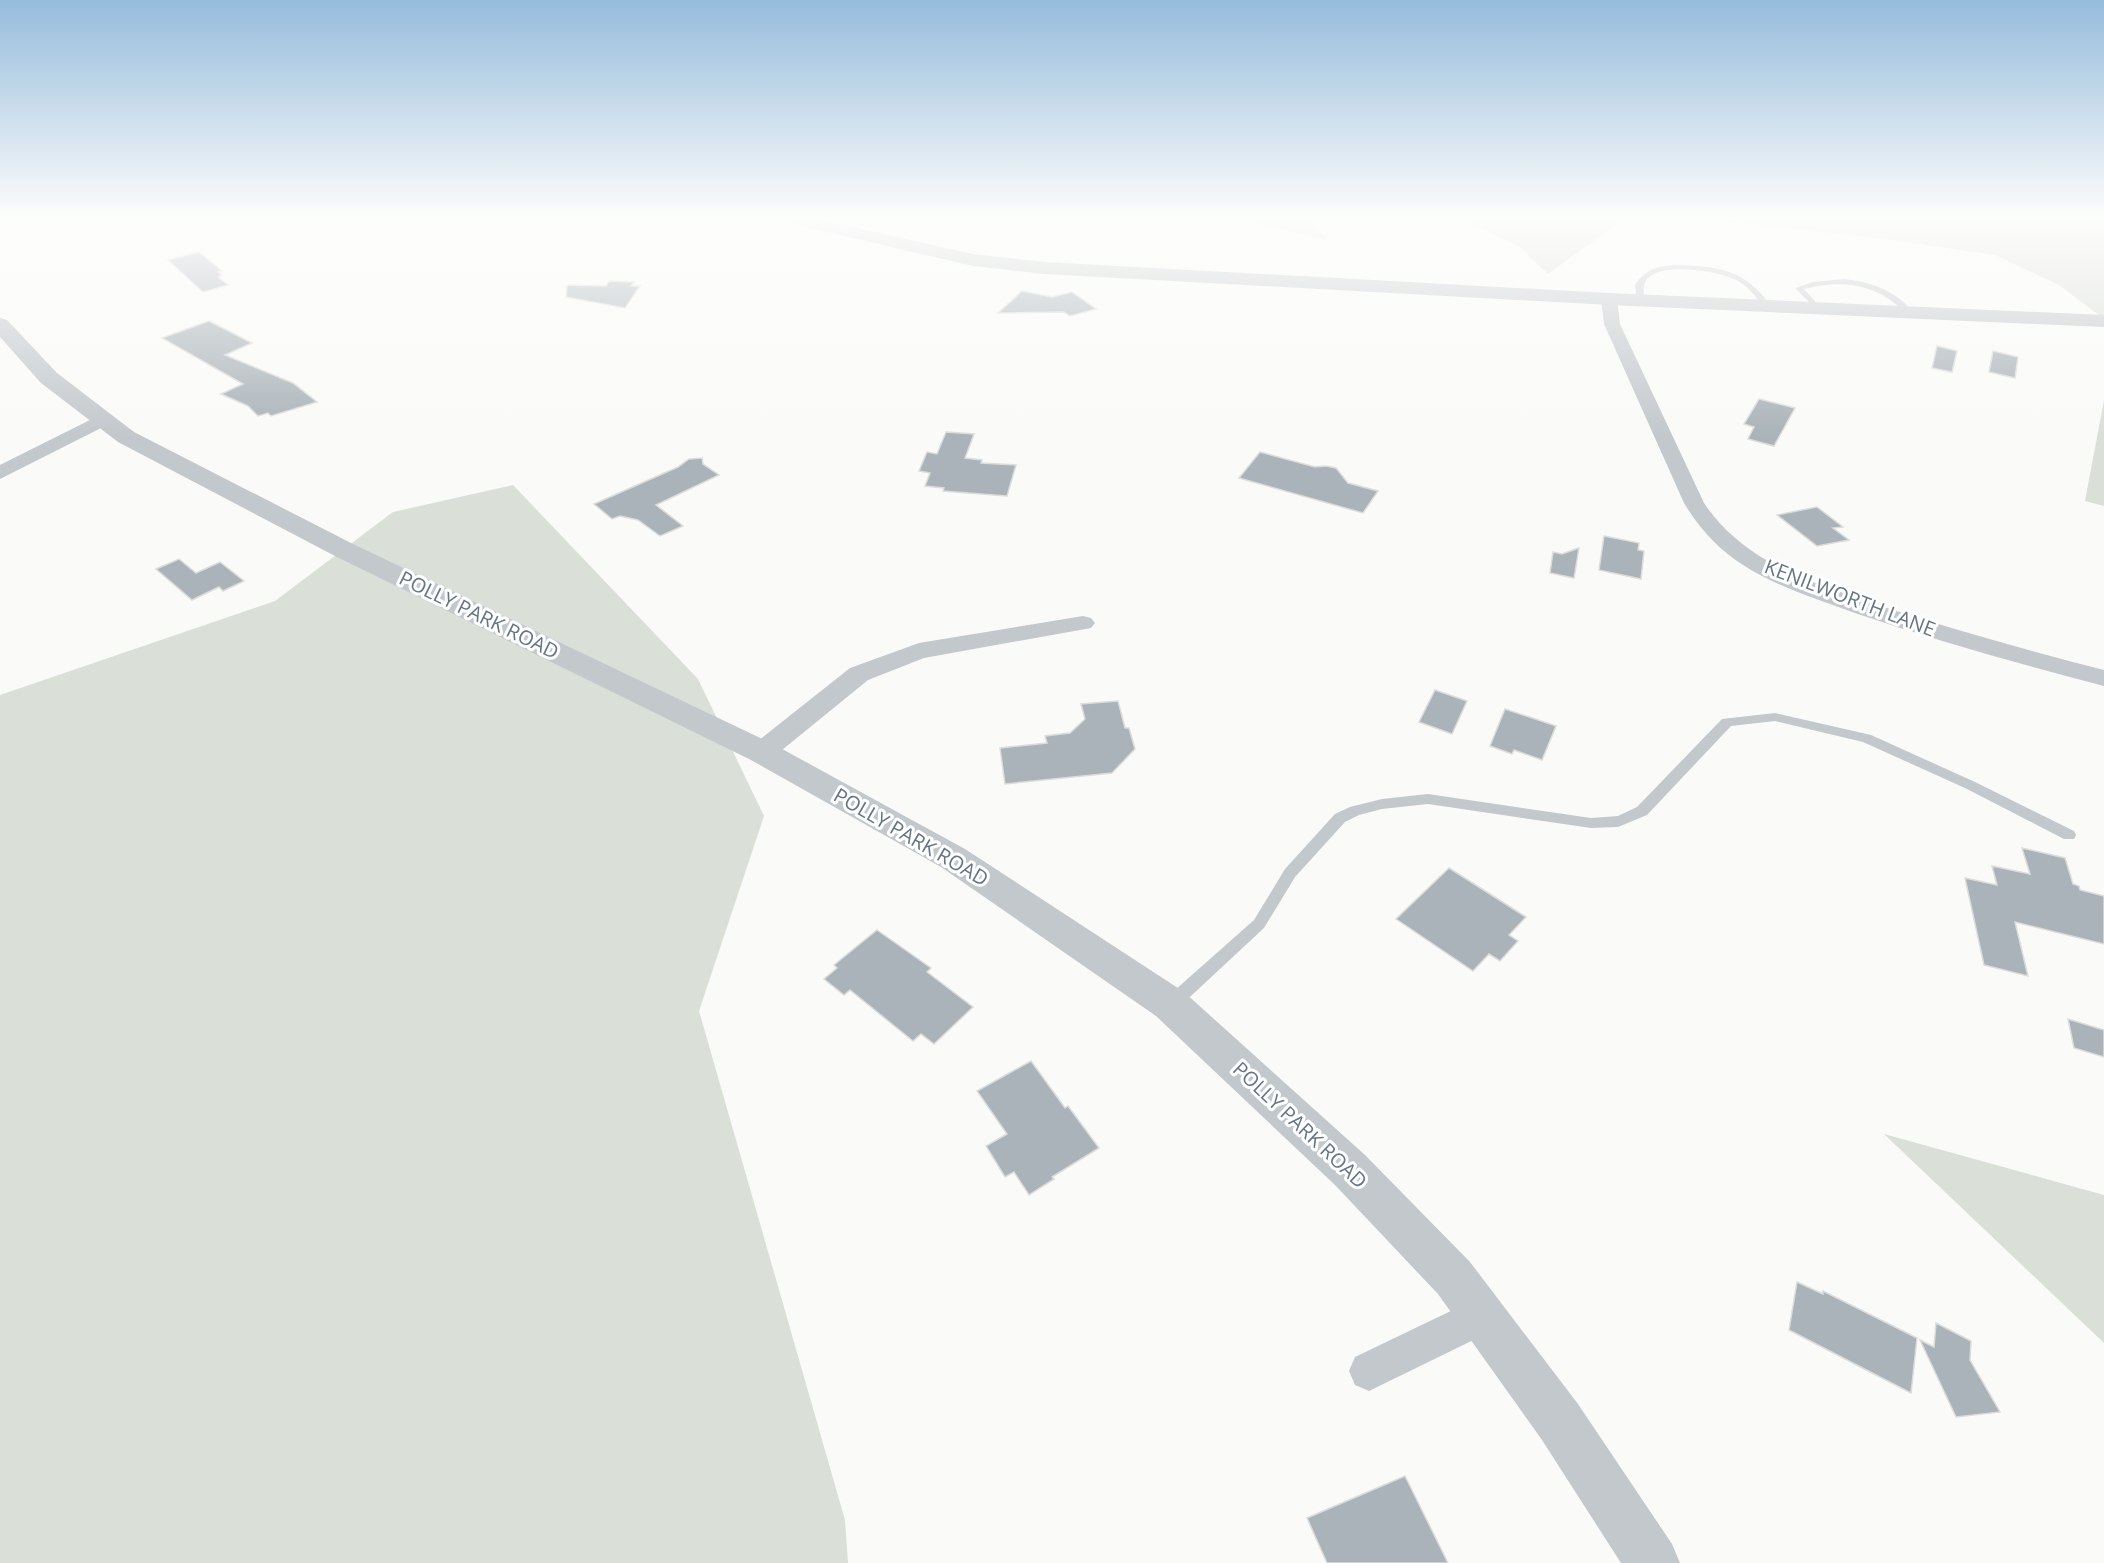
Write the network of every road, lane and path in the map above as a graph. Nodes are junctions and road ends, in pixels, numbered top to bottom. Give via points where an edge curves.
1 (1444, 290) edge
2 (1637, 290) edge
3 (1754, 290) edge
4 (1801, 290) edge
5 (1881, 290) edge
6 (1609, 299) junction
7 (1640, 300) junction
8 (1767, 306) junction
9 (1817, 308) junction
10 (1909, 312) junction
11 (2104, 321) edge
12 (0, 324) edge
13 (102, 420) junction
14 (0, 472) edge
15 (1083, 623) dead end
16 (2104, 678) edge
17 (762, 752) junction
18 (2068, 835) dead end
19 (1170, 1004) junction
20 (1482, 1316) junction
21 (1369, 1371) dead end
22 (1653, 1563) edge

1 - 6 street
2 - 7 lane
3 - 8 lane
4 - 9 lane
5 - 10 lane via 1900,299
6 - 7 street
6 - 16 street, KENILWORTH LANE via 1612,324 1694,503 1705,522 1734,549 1761,567 1850,603
7 - 8 street
8 - 9 street
9 - 10 street
10 - 11 street
12 - 13 street, POLLY PARK ROAD via 49,378
13 - 14 street
13 - 17 street, POLLY PARK ROAD via 136,442 344,550
15 - 17 street via 918,651 859,674
17 - 19 street, POLLY PARK ROAD via 953,858
18 - 19 lane via 1866,738 1775,717 1726,722 1629,820 1591,823 1428,799 1382,804 1340,818 1290,873 1259,924
19 - 20 street, POLLY PARK ROAD via 1350,1170 1454,1278
20 - 21 street
20 - 22 street, POLLY PARK ROAD via 1560,1422

